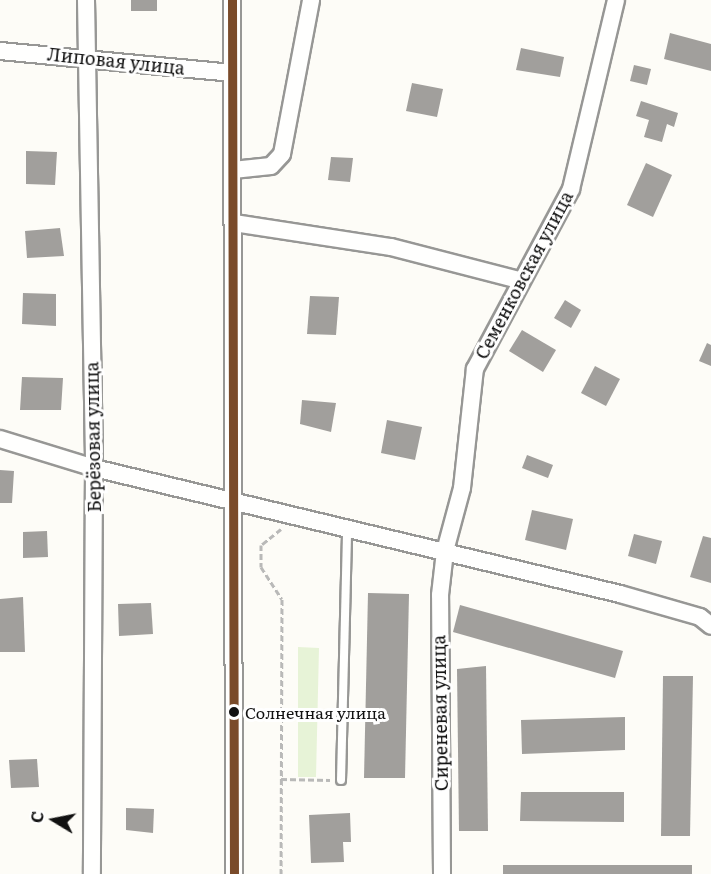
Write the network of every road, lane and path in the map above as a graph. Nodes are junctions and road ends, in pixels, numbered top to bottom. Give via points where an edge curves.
1 (86, 0) edge
2 (232, 0) edge
3 (311, 0) edge
4 (616, 0) edge
5 (0, 51) edge
6 (85, 57) junction
7 (232, 73) junction
8 (233, 170) junction
9 (234, 223) junction
10 (522, 281) junction
11 (0, 439) edge
12 (94, 468) junction
13 (236, 504) junction
14 (287, 515) junction
15 (347, 529) junction
16 (445, 551) junction
17 (711, 626) edge
18 (281, 779) junction
19 (341, 780) joint
20 (92, 874) edge
21 (234, 874) edge
22 (281, 874) edge
23 (442, 874) edge

1 - 6 street, Берёзовая улица
2 - 7 street
3 - 8 street via 282,154 271,166
4 - 10 street, Семенковская улица via 571,189
5 - 6 street, Липовая улица
6 - 7 street, Липовая улица
6 - 12 street, Берёзовая улица
7 - 8 street
8 - 9 street
9 - 10 street via 391,247
9 - 13 street
10 - 16 street, Семенковская улица via 475,369 462,488
11 - 12 street
12 - 13 street
12 - 20 street, Берёзовая улица
13 - 14 street
13 - 21 street
14 - 15 street
14 - 18 path via 284,526 261,545 261,567 282,598
15 - 16 street
15 - 19 lane
16 - 17 street via 620,594 700,617
16 - 23 street, Сиреневая улица via 439,637
18 - 19 path
18 - 22 path

